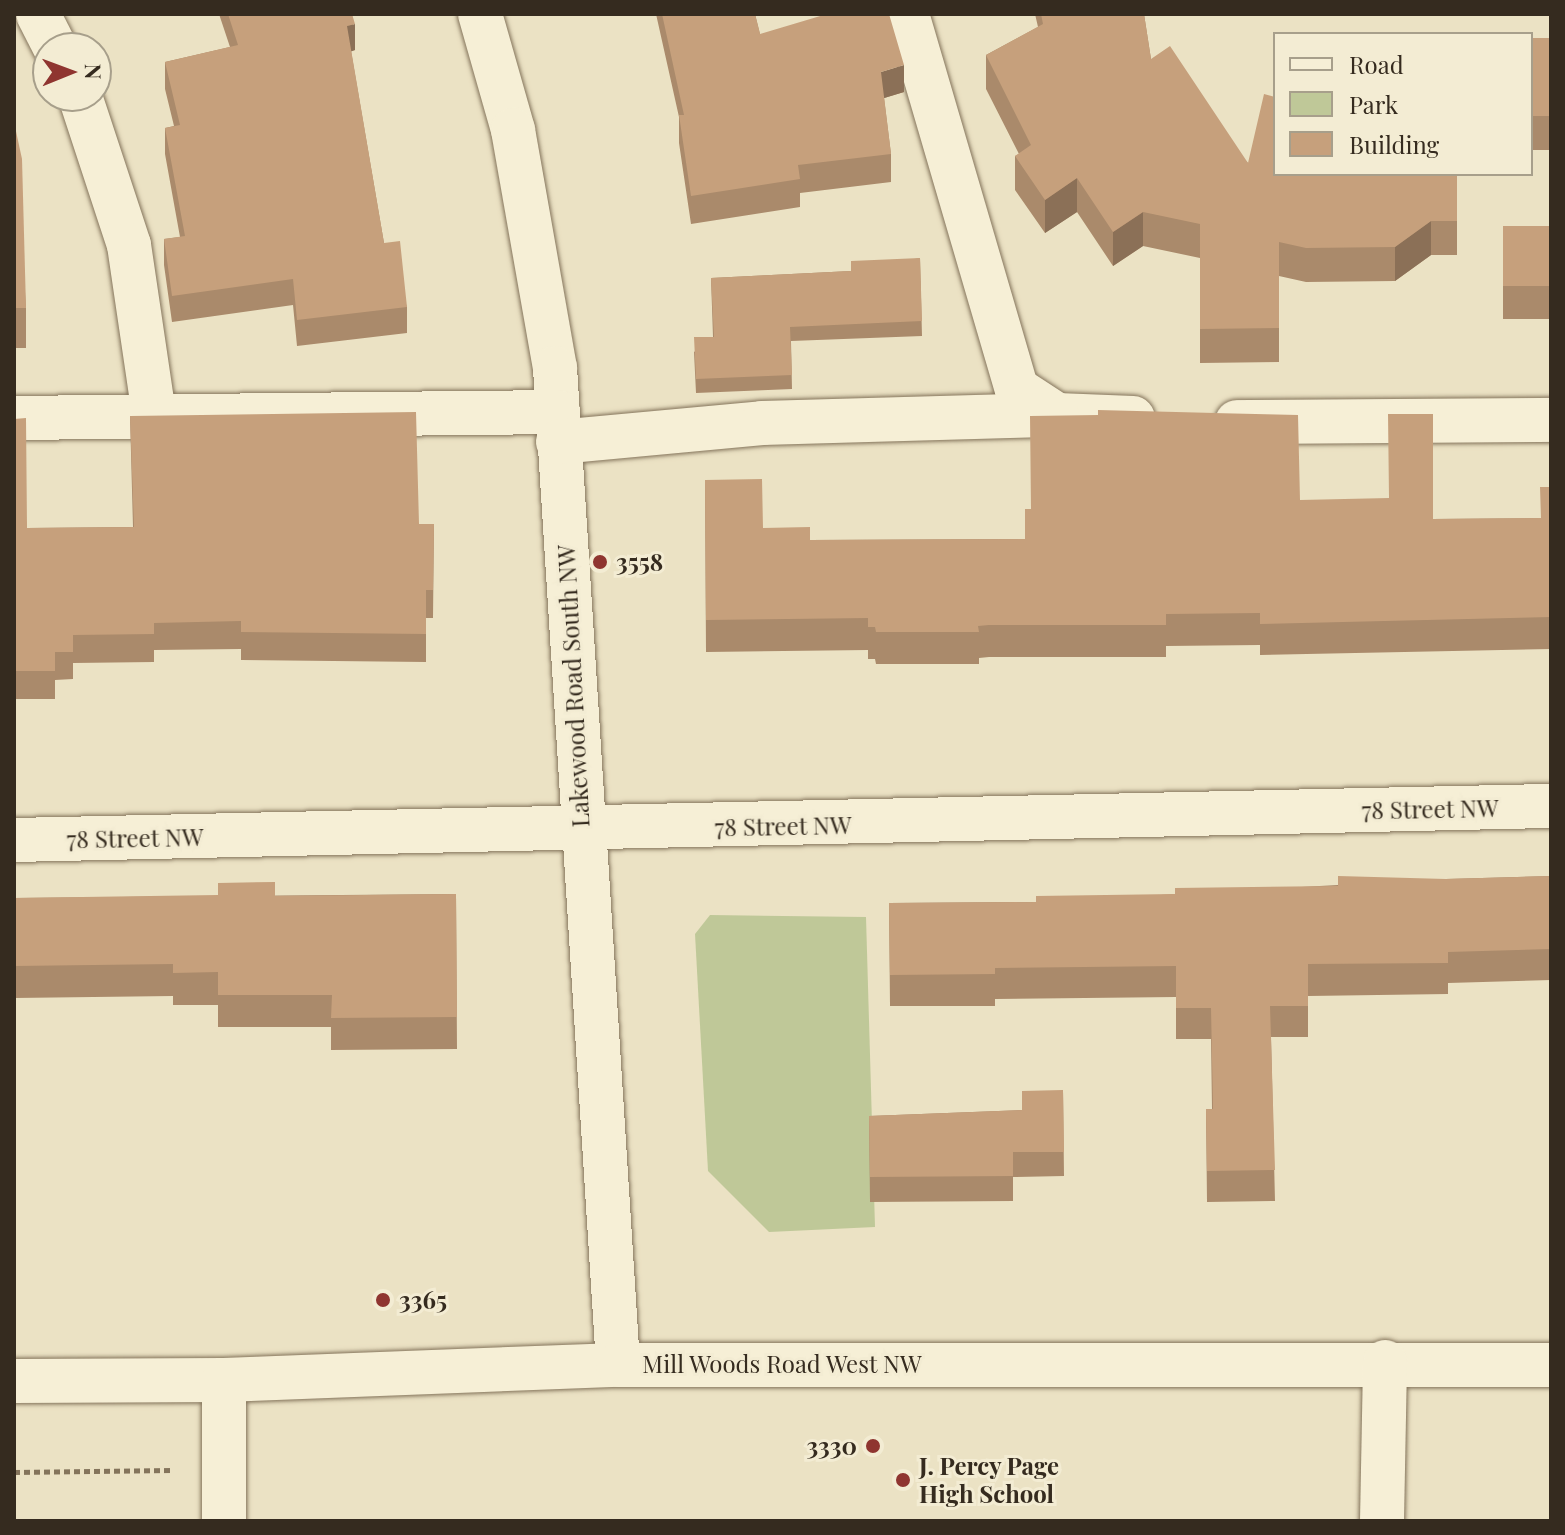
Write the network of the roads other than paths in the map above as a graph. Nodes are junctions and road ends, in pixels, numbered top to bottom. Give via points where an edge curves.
1 (38, 14) edge
2 (480, 14) edge
3 (907, 14) edge
4 (47, 32) edge
5 (85, 112) edge
6 (154, 414) junction
7 (1057, 415) junction
8 (14, 418) edge
9 (1551, 420) edge
10 (558, 427) junction
11 (1551, 806) edge
12 (581, 831) junction
13 (14, 840) edge
14 (1385, 1362) junction
15 (618, 1365) junction
16 (1551, 1365) edge
17 (224, 1380) junction
18 (14, 1381) edge
19 (224, 1521) edge
20 (1382, 1521) edge

1 - 4 street
2 - 10 street, Lakewood Road South NW via 513,130 555,368
3 - 7 street via 1017,389
5 - 6 street via 129,245
6 - 8 street
6 - 10 street
7 - 9 street
7 - 10 street
10 - 12 street, Lakewood Road South NW
11 - 12 street, 78 Street NW
12 - 13 street, 78 Street NW
12 - 15 street, Lakewood Road South NW
14 - 15 street, Mill Woods Road West NW
14 - 16 street, Mill Woods Road West NW
14 - 20 street
15 - 17 street, Mill Woods Road West NW
17 - 18 street, Mill Woods Road West NW
17 - 19 street

